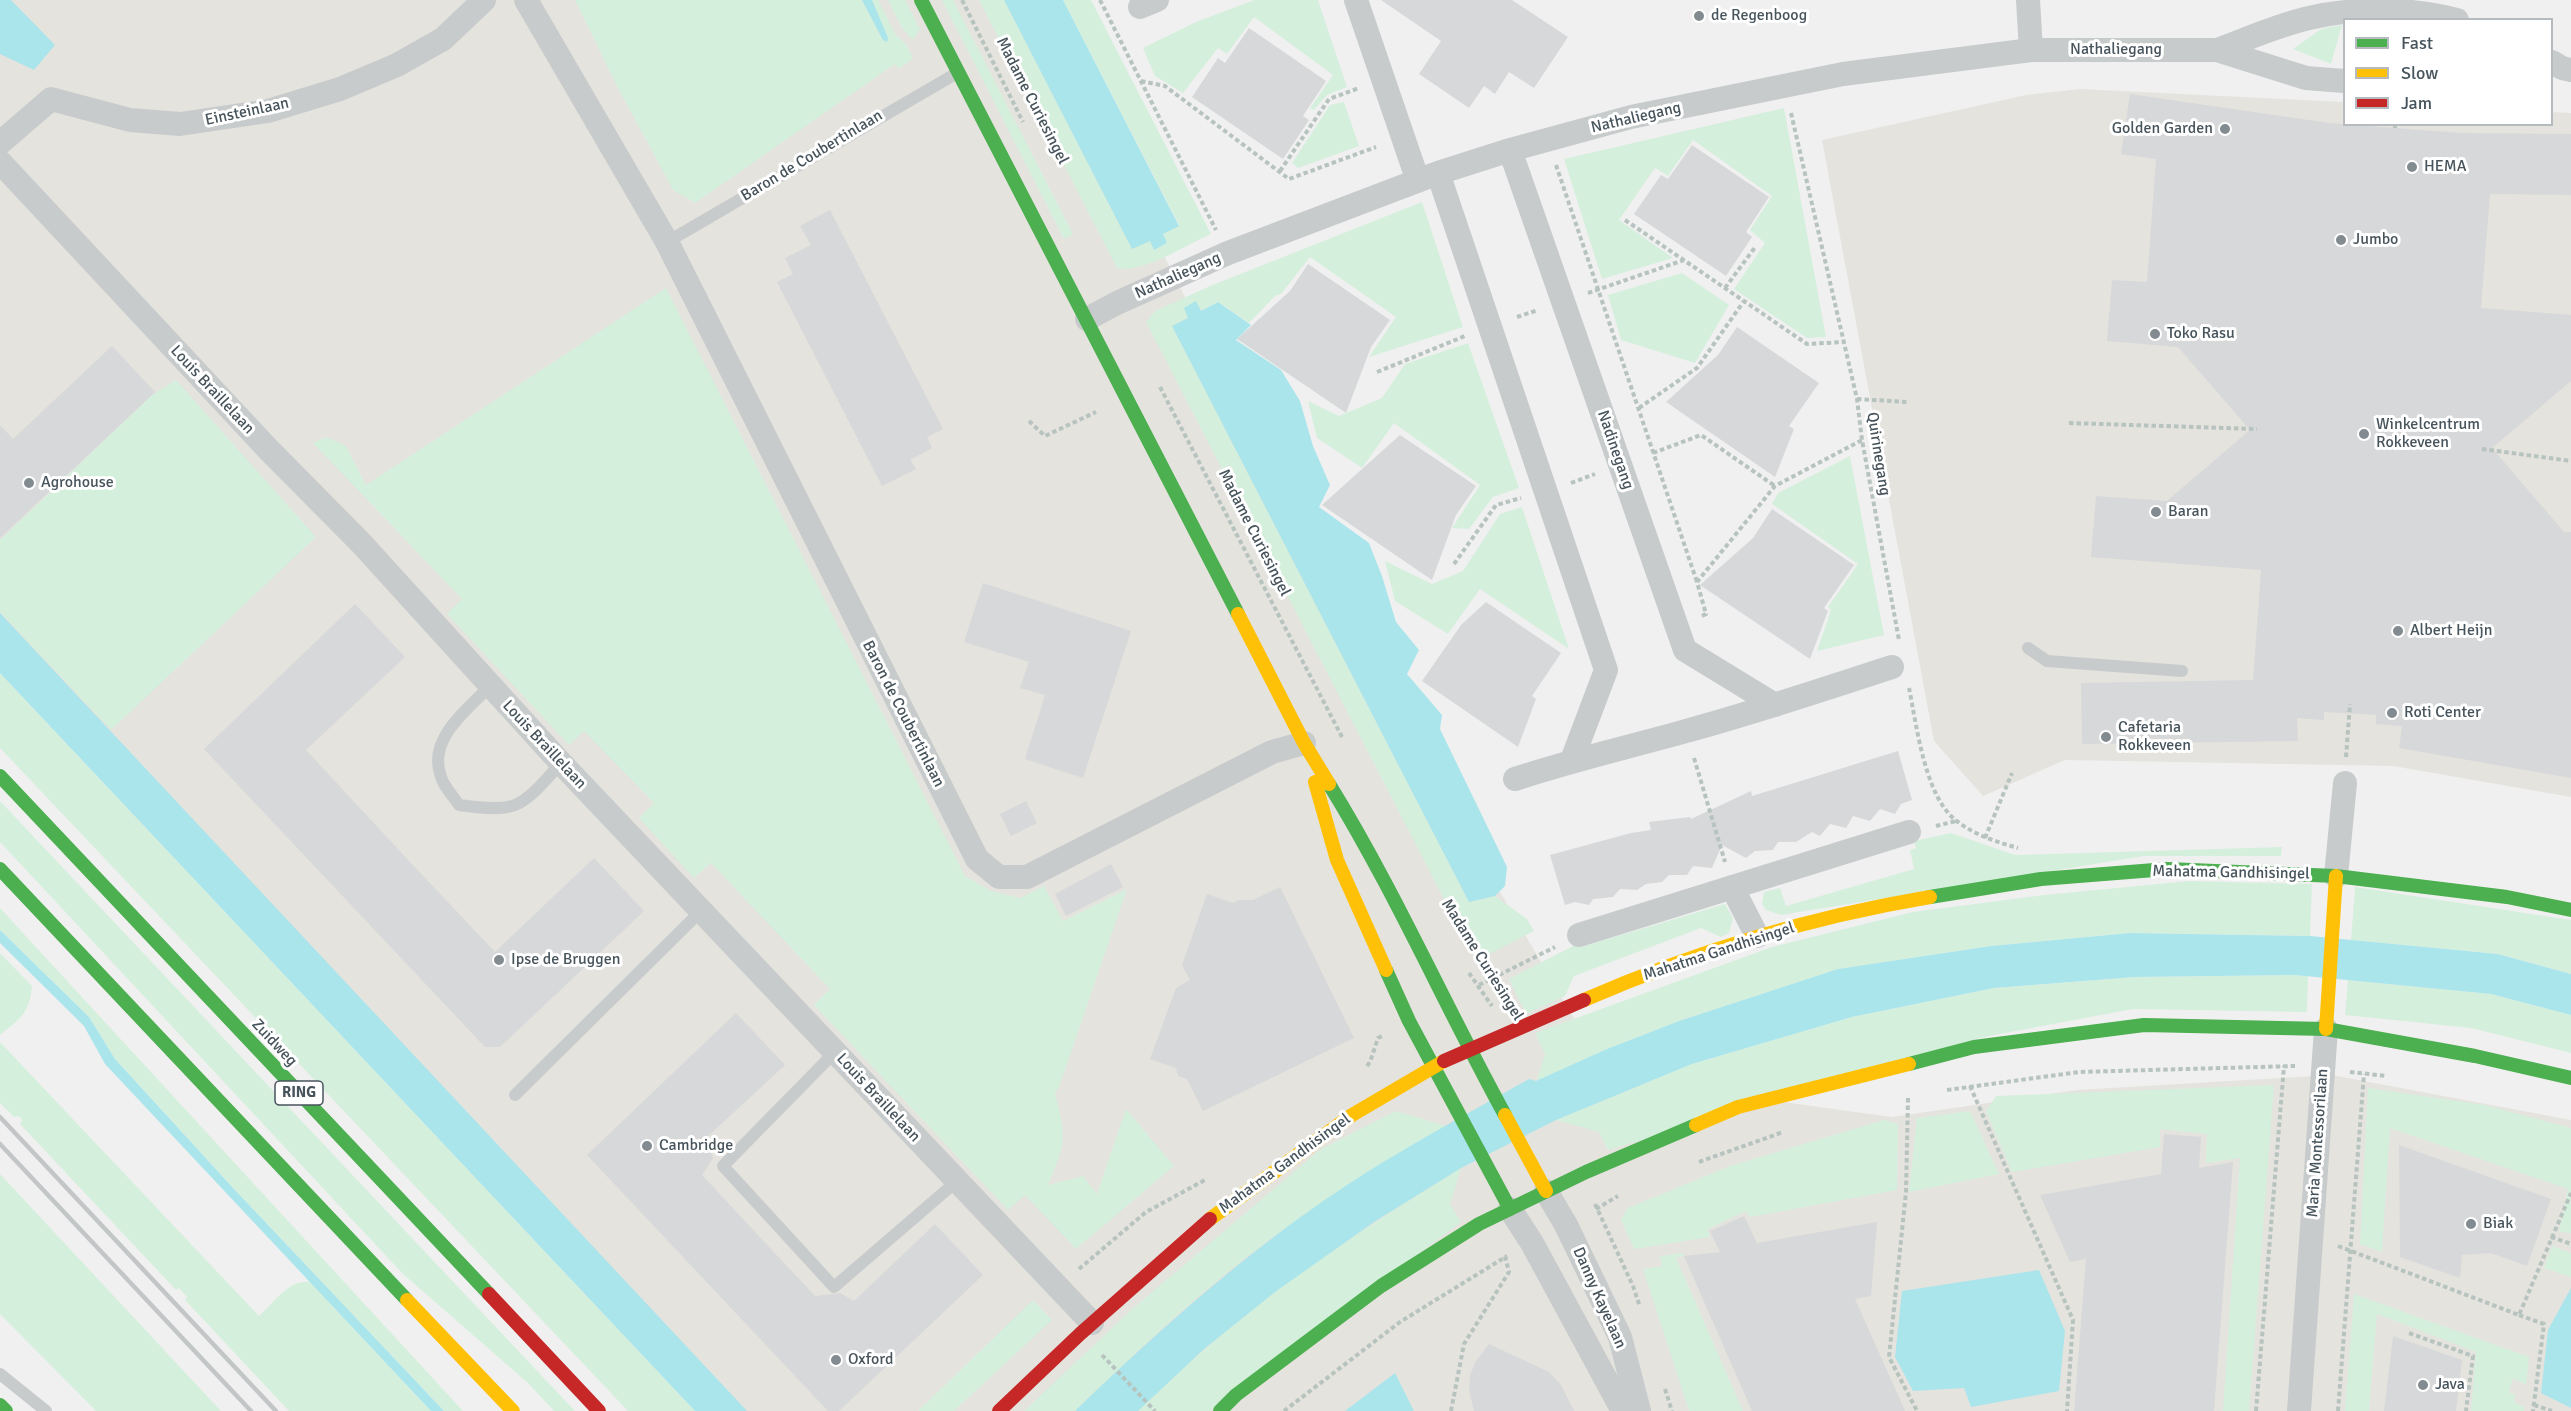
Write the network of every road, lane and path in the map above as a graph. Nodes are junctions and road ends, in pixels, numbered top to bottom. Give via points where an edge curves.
1 (484, 0) edge
2 (526, 0) edge
3 (921, 0) edge
4 (962, 0) edge
5 (1112, 0) edge
6 (1356, 0) edge
7 (2028, 0) edge
8 (1101, 2) edge
9 (2378, 10) edge
10 (2432, 11) edge
11 (2451, 18) edge
12 (2031, 50) junction
13 (2217, 50) junction
14 (958, 72) junction
15 (1141, 81) junction
16 (1382, 81) junction
17 (2343, 81) edge
18 (1785, 86) junction
19 (1024, 123) dead end
20 (1403, 137) junction
21 (1547, 140) junction
22 (0, 142) edge
23 (1510, 150) junction
24 (0, 162) edge
25 (1280, 171) junction
26 (1428, 177) junction
27 (1625, 220) dead end
28 (667, 242) junction
29 (1756, 246) dead end
30 (1228, 253) junction
31 (1684, 260) junction
32 (1725, 288) junction
33 (1599, 289) junction
34 (1744, 301) junction
35 (1563, 302) junction
36 (1087, 319) junction
37 (1490, 326) junction
38 (1844, 342) junction
39 (1377, 372) dead end
40 (1155, 377) dead end
41 (1857, 399) junction
42 (1908, 402) dead end
43 (1639, 409) junction
44 (1097, 412) dead end
45 (1029, 421) dead end
46 (2069, 423) dead end
47 (2257, 429) dead end
48 (1862, 440) junction
49 (2482, 449) dead end
50 (2571, 461) edge
51 (1696, 582) junction
52 (1679, 630) junction
53 (1900, 642) dead end
54 (2028, 648) dead end
55 (1892, 667) dead end
56 (2182, 671) dead end
57 (1908, 685) dead end
58 (489, 687) junction
59 (2350, 704) dead end
60 (1775, 705) junction
61 (1686, 731) junction
62 (1304, 743) junction
63 (1345, 744) dead end
64 (1572, 760) junction
65 (561, 763) junction
66 (2012, 773) dead end
67 (0, 776) edge
68 (1515, 779) dead end
69 (2344, 783) joint
70 (1956, 821) dead end
71 (1909, 832) dead end
72 (1985, 838) dead end
73 (0, 869) edge
74 (2336, 876) junction
75 (1732, 887) junction
76 (2571, 910) edge
77 (701, 911) junction
78 (1579, 935) joint
79 (1757, 936) junction
80 (1465, 968) dead end
81 (1479, 984) junction
82 (2326, 1029) junction
83 (1508, 1033) junction
84 (1469, 1050) junction
85 (835, 1052) junction
86 (1432, 1066) junction
87 (2364, 1074) dead end
88 (2571, 1078) edge
89 (1970, 1086) junction
90 (1939, 1092) dead end
91 (515, 1095) dead end
92 (1919, 1096) dead end
93 (1908, 1098) junction
94 (1898, 1100) dead end
95 (1787, 1131) dead end
96 (1697, 1163) dead end
97 (957, 1181) junction
98 (1546, 1191) junction
99 (2571, 1193) edge
100 (1622, 1194) dead end
101 (1597, 1208) dead end
102 (1510, 1209) junction
103 (2312, 1237) junction
104 (2551, 1238) junction
105 (2571, 1244) edge
106 (2349, 1251) junction
107 (2519, 1315) junction
108 (1092, 1323) junction
109 (2409, 1333) dead end
110 (1114, 1367) dead end
111 (0, 1374) edge
112 (0, 1405) edge
113 (2534, 1405) junction
114 (6, 1411) edge
115 (46, 1411) edge
116 (513, 1411) edge
117 (599, 1411) edge
118 (999, 1411) edge
119 (1155, 1411) edge
120 (1220, 1411) edge
121 (1284, 1411) edge
122 (1451, 1411) edge
123 (1623, 1411) edge
124 (1639, 1411) edge
125 (1917, 1411) edge
126 (2067, 1411) edge
127 (2256, 1411) edge
128 (2299, 1411) edge
129 (2338, 1411) edge
130 (2466, 1411) edge
131 (2533, 1411) edge
132 (2552, 1411) edge

1 - 22 street, Einsteinlaan via 443,39 397,65 340,89 268,111 180,124 130,120 51,99
2 - 28 street, Baron de Coubertinlaan
3 - 14 main road
4 - 19 path, Madame Curiesingel
5 - 8 path
6 - 16 street
7 - 12 street
8 - 15 path
9 - 10 street, Nathaliegang
9 - 13 street, Nathaliegang via 2310,18
10 - 11 street, Nathaliegang
12 - 13 street, Nathaliegang
12 - 18 street, Nathaliegang via 1843,74
13 - 17 street, Nathaliegang via 2306,78
14 - 28 lane, Baron de Coubertinlaan
14 - 36 main road
15 - 25 path via 1165,86
15 - 30 path
16 - 20 street
16 - 25 path via 1329,99
18 - 21 street, Nathaliegang via 1631,117
18 - 38 path, Quirinegang
20 - 25 path via 1289,179
20 - 26 street
21 - 23 street, Nathaliegang
21 - 33 path
23 - 26 street, Nathaliegang
23 - 35 street, Nadinegang
24 - 58 street, Louis Braillelaan via 361,543
26 - 30 street, Nathaliegang
26 - 37 street
27 - 31 path
28 - 62 street, Baron de Coubertinlaan via 950,809 977,859 999,877 1027,877 1272,752
29 - 32 path
30 - 36 street, Nathaliegang
31 - 32 path
31 - 33 path
32 - 34 path
33 - 35 path
33 - 43 path
34 - 38 path via 1807,344
34 - 43 path via 1697,368
35 - 37 path
35 - 52 street, Nadinegang
36 - 62 main road
37 - 39 path
37 - 64 street via 1606,670
38 - 41 path, Quirinegang
40 - 63 path, Madame Curiesingel
41 - 42 path
41 - 48 path, Quirinegang
43 - 51 path
44 - 45 path via 1045,436
46 - 47 path
48 - 51 path via 1775,486
48 - 53 path, Quirinegang
49 - 50 path
51 - 52 path via 1706,614
52 - 60 street, Nadinegang via 1685,650
54 - 56 lane via 2047,661
55 - 60 street
57 - 70 path via 1926,770 1935,792
58 - 65 street, Louis Braillelaan
58 - 65 lane via 451,727 438,749 441,777 459,805 515,805
59 - 69 path
60 - 61 street
61 - 64 street
61 - 75 path
62 - 84 main road via 1366,844
62 - 86 main road via 1337,860
64 - 68 street
65 - 77 street, Louis Braillelaan
66 - 72 path
67 - 117 main road, Zuidweg / RING
69 - 74 street
71 - 75 street
73 - 116 main road
74 - 76 main road, Mahatma Gandhisingel via 2507,897
74 - 79 main road, Mahatma Gandhisingel via 2167,869 2041,879 1884,905
74 - 82 main road, Maria Montessorilaan
75 - 78 street
75 - 79 street
77 - 85 street, Louis Braillelaan
77 - 91 lane
78 - 81 path
79 - 83 main road, Mahatma Gandhisingel via 1619,986
80 - 81 path, Madame Curiesingel
81 - 83 path, Madame Curiesingel
82 - 88 main road
82 - 98 main road via 2144,1025 1974,1047 1738,1107
82 - 103 street, Maria Montessorilaan
83 - 84 main road, Mahatma Gandhisingel
84 - 86 main road, Mahatma Gandhisingel
84 - 98 main road
85 - 97 street, Louis Braillelaan
85 - 97 lane via 723,1166 834,1287
86 - 102 main road
86 - 108 main road, Mahatma Gandhisingel via 1352,1115 1206,1222
87 - 106 path
89 - 90 path
89 - 126 path via 2073,1320
89 - 127 path via 2079,1072 2284,1066
92 - 93 path
93 - 94 path
93 - 125 path via 1906,1192 1889,1357
95 - 96 path
97 - 108 street, Louis Braillelaan
98 - 102 main road
98 - 124 street, Danny Kayelaan via 1620,1338
99 - 104 path
100 - 101 path
102 - 120 main road via 1479,1224 1381,1287
102 - 123 street, Danny Kayelaan
103 - 106 path
103 - 128 street, Maria Montessorilaan
104 - 105 path
104 - 107 path
106 - 107 path
106 - 129 path
107 - 113 path via 2544,1324
108 - 118 main road, Mahatma Gandhisingel
109 - 130 path via 2473,1356
110 - 119 path
111 - 115 lane
112 - 114 main road
113 - 131 path
113 - 132 path
121 - 122 path via 1400,1322 1505,1257 1509,1272 1464,1344

